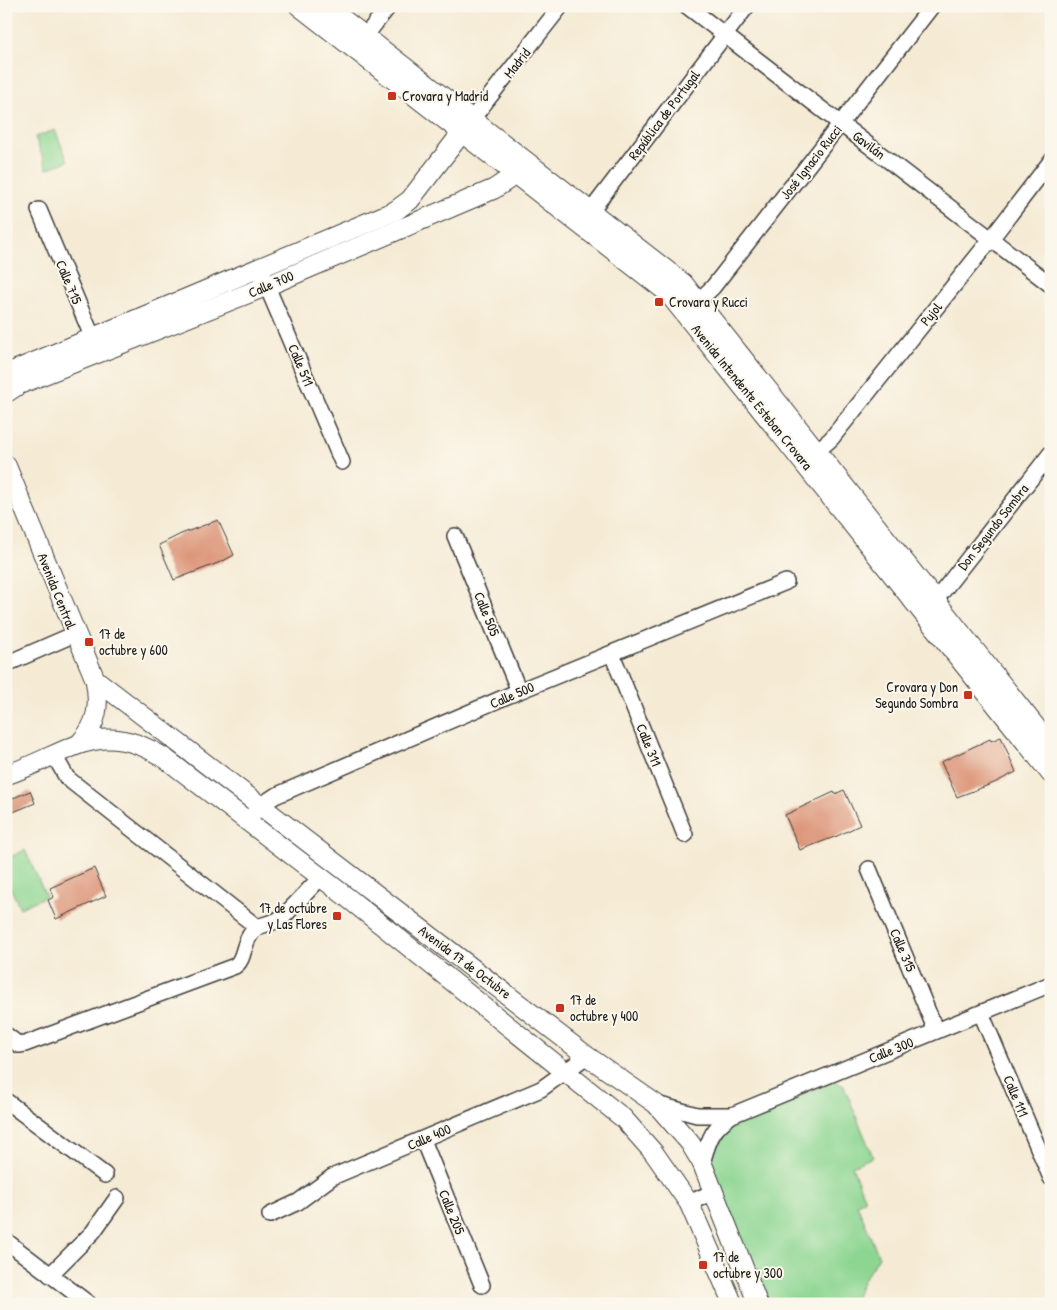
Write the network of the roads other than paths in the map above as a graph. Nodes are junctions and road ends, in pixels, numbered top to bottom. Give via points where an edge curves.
1 (299, 6) edge
2 (326, 6) edge
3 (389, 6) edge
4 (561, 6) edge
5 (687, 6) edge
6 (747, 6) edge
7 (932, 6) edge
8 (725, 35) junction
9 (361, 42) junction
10 (841, 124) junction
11 (467, 126) junction
12 (1051, 161) edge
13 (521, 168) junction
14 (39, 210) dead end
15 (586, 217) junction
16 (991, 239) junction
17 (264, 277) junction
18 (1051, 285) edge
19 (692, 308) junction
20 (96, 346) junction
21 (6, 374) edge
22 (6, 394) edge
23 (1051, 453) edge
24 (811, 457) junction
25 (342, 462) dead end
26 (6, 465) edge
27 (455, 536) dead end
28 (786, 582) dead end
29 (935, 601) junction
30 (75, 634) junction
31 (612, 654) junction
32 (6, 664) edge
33 (96, 679) junction
34 (519, 691) junction
35 (1044, 741) edge
36 (80, 743) junction
37 (54, 755) junction
38 (1051, 774) edge
39 (7, 775) edge
40 (260, 806) junction
41 (247, 821) junction
42 (685, 835) dead end
43 (869, 869) dead end
44 (320, 878) junction
45 (257, 927) junction
46 (1051, 984) edge
47 (981, 1014) junction
48 (936, 1031) junction
49 (6, 1035) edge
50 (586, 1056) junction
51 (565, 1073) junction
52 (6, 1101) edge
53 (656, 1104) junction
54 (732, 1115) junction
55 (423, 1140) junction
56 (702, 1163) junction
57 (105, 1175) dead end
58 (1051, 1178) edge
59 (713, 1192) junction
60 (117, 1198) dead end
61 (689, 1203) junction
62 (270, 1215) dead end
63 (8, 1246) edge
64 (50, 1275) junction
65 (482, 1284) dead end
66 (89, 1304) edge
67 (733, 1304) edge
68 (758, 1304) edge

1 - 9 main road, Avenida Intendente Esteban Crovara
2 - 9 main road, Avenida Intendente Esteban Crovara
3 - 9 street
4 - 11 street, Madrid
5 - 8 street, Gavilán
6 - 8 street, República de Portugal
7 - 10 street, José Ignacio Rucci
8 - 10 street, Gavilán
8 - 15 street, República de Portugal
9 - 11 main road, Avenida Intendente Esteban Crovara
10 - 16 street, Gavilán
10 - 19 street, José Ignacio Rucci
11 - 13 main road, Avenida Intendente Esteban Crovara
11 - 17 main road, Calle 700 via 403,206
12 - 16 street, Pujol
13 - 15 main road, Avenida Intendente Esteban Crovara
13 - 17 main road, Calle 700 via 494,189
14 - 20 street, Calle 715
15 - 19 main road, Avenida Intendente Esteban Crovara via 668,293
16 - 18 street, Gavilán
16 - 24 street, Pujol via 830,439
17 - 20 main road, Calle 700
17 - 25 street, Calle 511
19 - 24 main road, Avenida Intendente Esteban Crovara
20 - 21 main road, Calle 700
20 - 22 main road, Calle 700
23 - 29 street, Don Segundo Sombra
24 - 29 main road, Avenida Intendente Esteban Crovara
24 - 35 main road, Avenida Intendente Esteban Crovara
26 - 30 main road, Avenida Central
27 - 34 street, Calle 505
28 - 31 street, Calle 500
29 - 35 main road, Avenida Intendente Esteban Crovara
30 - 32 street
30 - 33 main road, Avenida Central
31 - 34 street, Calle 500
31 - 42 street, Calle 311
33 - 36 main road, Avenida Central via 99,695 97,714 89,734
33 - 40 main road, Avenida 17 de Octubre
34 - 40 street, Calle 500 via 275,796
35 - 38 main road, Avenida Intendente Esteban Crovara
36 - 37 main road
36 - 41 main road, Avenida 17 de Octubre via 118,739 138,744 166,759
37 - 39 main road
37 - 45 street via 67,778
40 - 41 street, Calle 500
40 - 50 main road, Avenida 17 de Octubre
41 - 44 main road, Avenida 17 de Octubre
43 - 48 street, Calle 315
44 - 45 street via 284,916
44 - 51 main road, Avenida 17 de Octubre
45 - 49 street via 245,942 242,958 235,966 24,1044 19,1045
46 - 47 street, Calle 300
47 - 48 street, Calle 300
47 - 58 street, Calle 111
48 - 54 street, Calle 300
50 - 51 street, Calle 400
50 - 53 main road, Avenida 17 de Octubre
51 - 55 street, Calle 400 via 541,1089
51 - 61 main road, Avenida 17 de Octubre via 638,1132
52 - 57 street
53 - 54 street via 697,1115
53 - 56 main road, Avenida 17 de Octubre via 680,1128
54 - 56 street via 718,1124 713,1132
55 - 62 street, Calle 400 via 332,1177 298,1202
55 - 65 street, Calle 205
56 - 59 main road, Avenida 17 de Octubre
59 - 61 street
59 - 68 main road, Avenida 17 de Octubre
60 - 64 street via 93,1232
61 - 67 main road, Avenida 17 de Octubre
63 - 64 street
64 - 66 street

